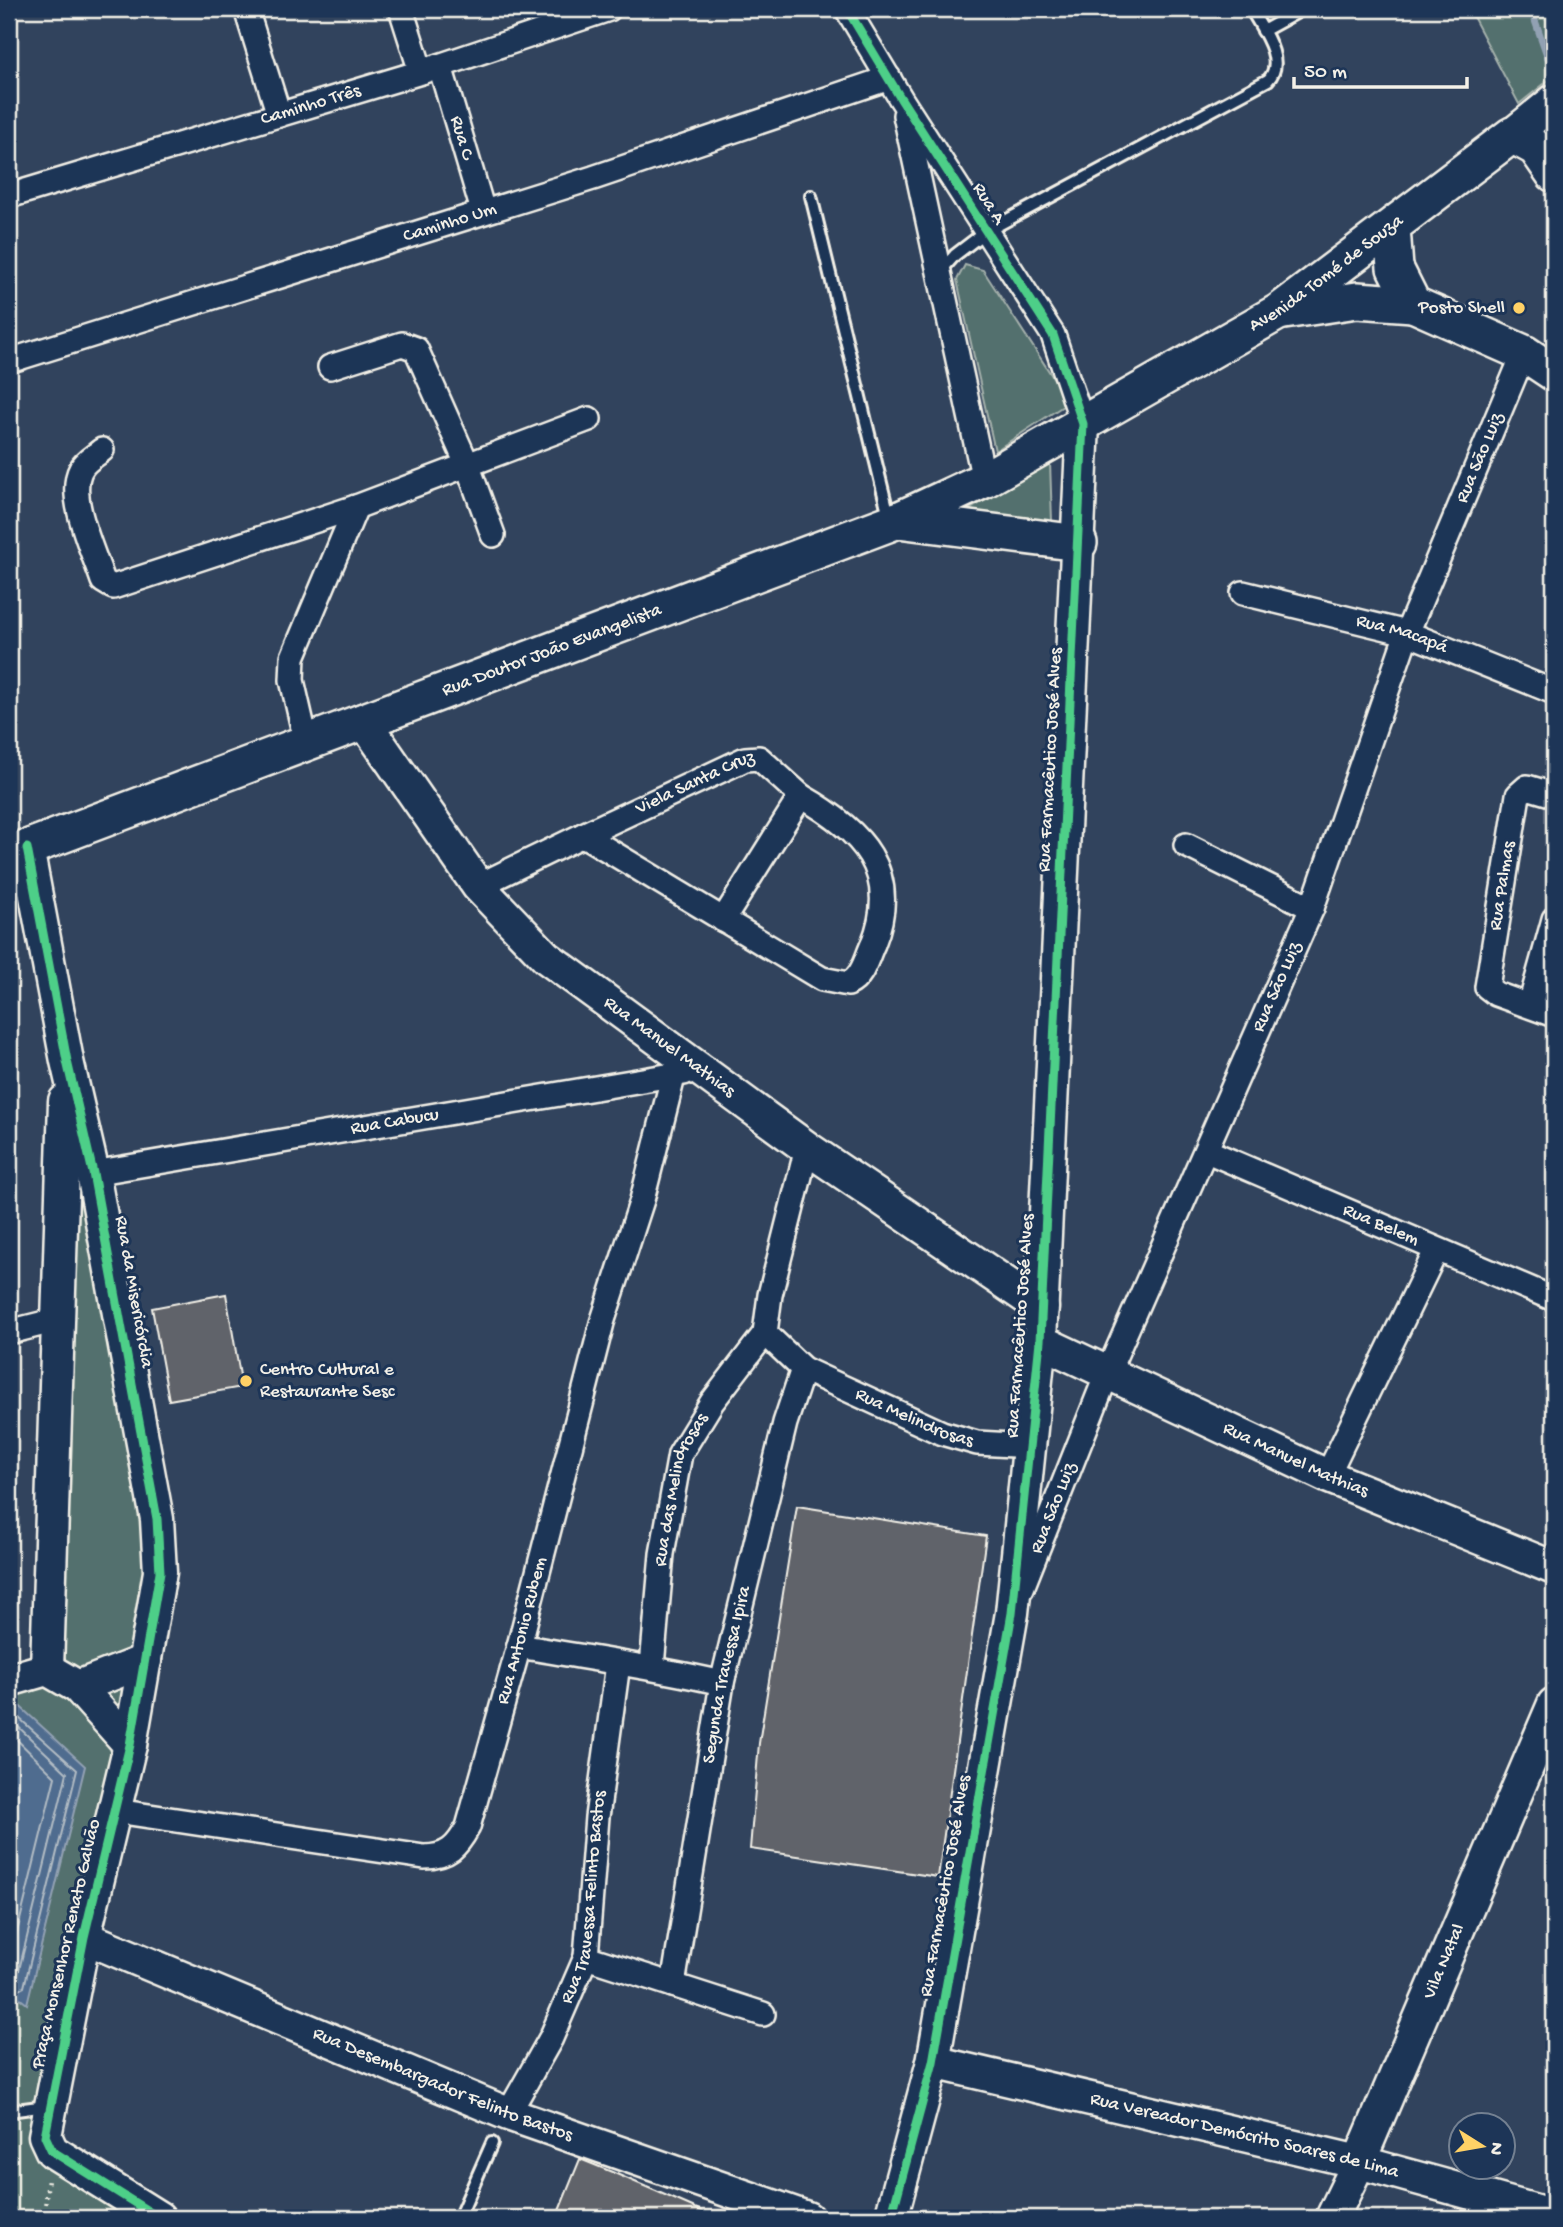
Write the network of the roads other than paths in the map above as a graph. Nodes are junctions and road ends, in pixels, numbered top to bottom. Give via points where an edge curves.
1 (246, 9) edge
2 (401, 9) edge
3 (609, 9) edge
4 (847, 9) edge
5 (1251, 9) edge
6 (1303, 9) edge
7 (1263, 31) junction
8 (430, 69) junction
9 (889, 78) junction
10 (901, 99) junction
11 (1554, 101) edge
12 (279, 115) junction
13 (1512, 135) junction
14 (1554, 174) edge
15 (9, 196) edge
16 (811, 196) dead end
17 (482, 211) junction
18 (1392, 228) junction
19 (985, 232) junction
20 (939, 273) junction
21 (1413, 304) junction
22 (1280, 312) junction
23 (1539, 349) edge
24 (9, 361) edge
25 (330, 367) dead end
26 (1554, 373) edge
27 (589, 419) dead end
28 (1083, 424) junction
29 (102, 450) dead end
30 (467, 464) junction
31 (984, 480) junction
32 (356, 507) junction
33 (894, 522) junction
34 (494, 535) dead end
35 (1079, 544) junction
36 (1244, 593) dead end
37 (1407, 633) junction
38 (1554, 692) edge
39 (363, 720) junction
40 (306, 741) junction
41 (1554, 795) edge
42 (801, 796) junction
43 (583, 835) junction
44 (1186, 845) dead end
45 (18, 850) edge
46 (478, 886) junction
47 (1312, 908) junction
48 (1554, 919) edge
49 (723, 920) junction
50 (1530, 1005) junction
51 (1554, 1015) edge
52 (67, 1061) junction
53 (685, 1073) junction
54 (807, 1148) junction
55 (1206, 1151) junction
56 (93, 1173) junction
57 (1436, 1251) junction
58 (1554, 1299) edge
59 (1042, 1308) junction
60 (57, 1320) junction
61 (9, 1332) edge
62 (765, 1333) junction
63 (1040, 1341) junction
64 (803, 1368) junction
65 (1107, 1374) junction
66 (1030, 1446) junction
67 (1327, 1476) junction
68 (1554, 1568) edge
69 (1012, 1613) junction
70 (519, 1646) junction
71 (145, 1661) junction
72 (618, 1664) junction
73 (652, 1666) junction
74 (47, 1669) junction
75 (9, 1681) edge
76 (722, 1683) junction
77 (78, 1687) junction
78 (1554, 1704) edge
79 (130, 1745) junction
80 (116, 1811) junction
81 (85, 1937) junction
82 (586, 1957) junction
83 (673, 1985) junction
84 (763, 2014) dead end
85 (933, 2062) junction
86 (49, 2105) junction
87 (9, 2111) edge
88 (508, 2114) junction
89 (492, 2143) dead end
90 (1359, 2162) junction
91 (1554, 2216) edge
92 (159, 2218) edge
93 (459, 2218) edge
94 (807, 2218) edge
95 (891, 2218) edge
96 (1332, 2218) edge

1 - 12 street
2 - 8 street, Rua C
3 - 8 street, Caminho Três
4 - 9 street, Rua A
5 - 7 lane
6 - 7 lane
7 - 19 lane via 1275,59 1268,80
8 - 12 street, Caminho Três
8 - 17 street, Rua C
9 - 10 street, Rua A
9 - 17 street, Caminho Um
10 - 19 street, Rua A
10 - 20 street, Rua A
11 - 13 street, Avenida Tomé de Souza
12 - 15 street, Caminho Três
13 - 14 main road via 1535,148
13 - 18 main road, Avenida Tomé de Souza
16 - 33 lane
17 - 24 street, Caminho Um
18 - 21 main road via 1395,268
18 - 22 main road, Avenida Tomé de Souza
19 - 20 lane
19 - 28 street, Rua A via 1053,335
20 - 31 street, Rua A
21 - 22 main road via 1357,300
21 - 23 main road
22 - 28 main road, Avenida Tomé de Souza
23 - 26 main road
23 - 37 street, Rua São Luiz
25 - 30 street via 402,344 416,349
27 - 30 street
28 - 31 main road, Rua Doutor João Evangelista
28 - 35 street, Rua Farmacêutico José Alves
29 - 32 street via 83,465 76,490 103,581 110,587
30 - 32 street
30 - 34 street
31 - 33 main road, Rua Doutor João Evangelista
32 - 40 street via 293,657 292,680
33 - 35 main road
33 - 39 main road, Rua Doutor João Evangelista
35 - 59 street, Rua Farmacêutico José Alves
36 - 37 street, Rua Macapá
37 - 38 street, Rua Macapá
37 - 47 street, Rua São Luiz
39 - 40 main road, Rua Doutor João Evangelista
39 - 46 street, Rua Manuel Mathias
40 - 45 main road, Rua Doutor João Evangelista
41 - 50 street, Rua Palmas via 1523,788 1518,795 1487,987
42 - 43 street, Viela Santa Cruz via 759,758 749,758
42 - 49 street
42 - 49 street, Viela Santa Cruz via 845,824 873,856 880,875 882,915 861,973 848,984 833,984
43 - 46 street, Viela Santa Cruz
43 - 49 street, Viela Santa Cruz
44 - 47 street
45 - 52 street, Rua da Misericórdia
46 - 53 street, Rua Manuel Mathias via 546,957
47 - 55 street, Rua São Luiz
48 - 50 street
50 - 51 street
52 - 56 street, Rua da Misericórdia
52 - 60 street, Rua da Misericórdia
53 - 54 street, Rua Manuel Mathias
53 - 56 street, Rua Cabucu
53 - 70 street, Rua Antonio Rubem via 602,1323
54 - 59 street, Rua Manuel Mathias
54 - 62 street via 769,1295
55 - 57 street, Rua Belem
55 - 65 street, Rua São Luiz
56 - 71 street, Rua da Misericórdia via 157,1519 160,1572
57 - 58 street, Rua Belem
57 - 67 street
59 - 63 street, Rua Farmacêutico José Alves
60 - 61 street
60 - 74 street, Rua da Misericórdia
62 - 64 street
62 - 73 street, Rua das Melindrosas via 712,1402 680,1454 662,1554
63 - 65 street, Rua Manuel Mathias
63 - 66 street, Rua Farmacêutico José Alves
64 - 66 street, Rua Melindrosas via 942,1433 977,1443
64 - 76 street, Segunda Travessa Ipira via 785,1423
65 - 67 street, Rua Manuel Mathias
65 - 69 street, Rua São Luiz
66 - 69 street, Rua Farmacêutico José Alves
67 - 68 street, Rua Manuel Mathias
69 - 85 street, Rua Farmacêutico José Alves
70 - 72 street
70 - 80 street, Rua Antonio Rubem via 468,1827 458,1844 440,1857
71 - 77 street
71 - 79 street, Rua da Misericórdia
72 - 73 street
72 - 82 street, Rua Travessa Felinto Bastos via 597,1817
73 - 76 street
74 - 75 street
74 - 77 street
76 - 83 street, Segunda Travessa Ipira
77 - 79 street
78 - 90 street, Vila Natal
79 - 80 street, Praça Monsenhor Renato Galvão
80 - 81 street, Praça Monsenhor Renato Galvão
81 - 86 street, Praça Monsenhor Renato Galvão
81 - 88 street, Rua Desembargador Felinto Bastos
82 - 83 street
82 - 88 street, Rua Travessa Felinto Bastos via 551,2038
83 - 84 street
85 - 90 street, Rua Vereador Demócrito Soares de Lima
85 - 95 street, Rua Farmacêutico José Alves
86 - 87 lane
86 - 92 street, Praça Monsenhor Renato Galvão via 45,2134 52,2151
88 - 94 street, Rua Desembargador Felinto Bastos
89 - 93 lane
90 - 91 street, Rua Vereador Demócrito Soares de Lima
90 - 96 street, Vila Natal

